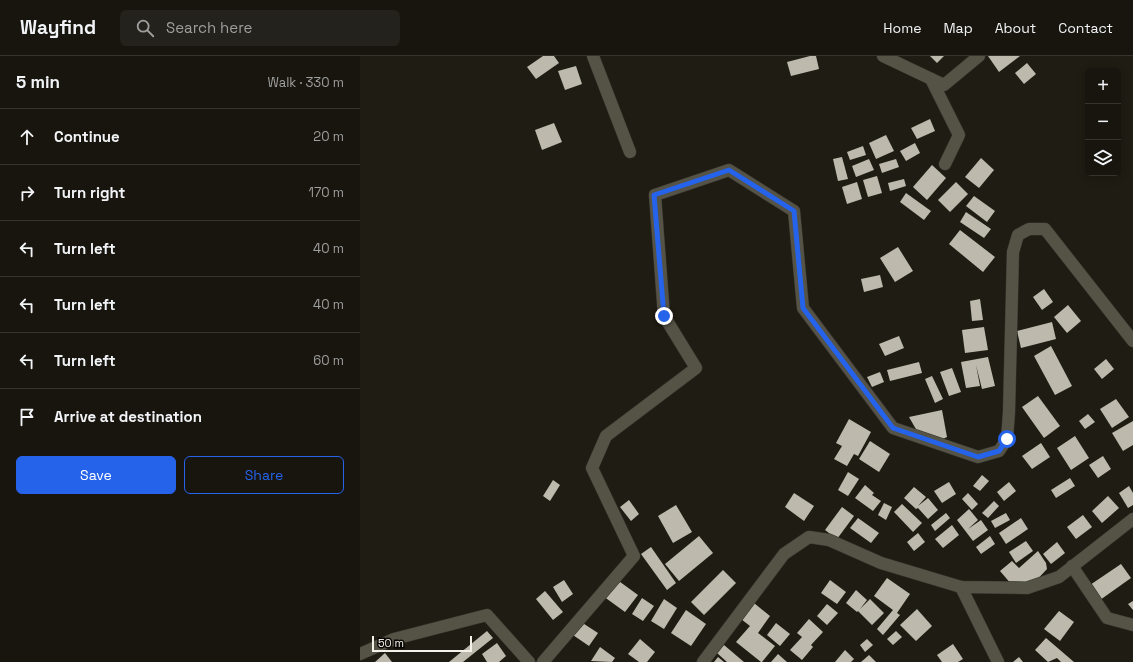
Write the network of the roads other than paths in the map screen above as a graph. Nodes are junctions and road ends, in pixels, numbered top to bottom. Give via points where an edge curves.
1 (593, 56) edge
2 (883, 56) edge
3 (979, 56) edge
4 (932, 79) junction
5 (630, 152) dead end
6 (945, 164) dead end
7 (1133, 341) edge
8 (1133, 519) edge
9 (1072, 566) junction
10 (961, 587) junction
11 (1133, 625) edge
12 (360, 654) edge
13 (529, 662) edge
14 (543, 662) edge
15 (703, 662) edge
16 (998, 662) edge

1 - 5 street
2 - 4 street
3 - 4 street via 944,85
4 - 6 street via 959,135
7 - 14 street via 1045,229 1029,228 1018,235 1013,252 1007,439 999,451 978,457 893,428 803,308 794,211 729,170 654,195 664,316 696,368 606,436 592,468 634,556
8 - 9 street
9 - 10 street via 1059,577 1027,588
9 - 11 street via 1107,618
10 - 15 street via 881,563 829,540 809,537 784,554
10 - 16 street
12 - 13 street via 394,639 487,615

